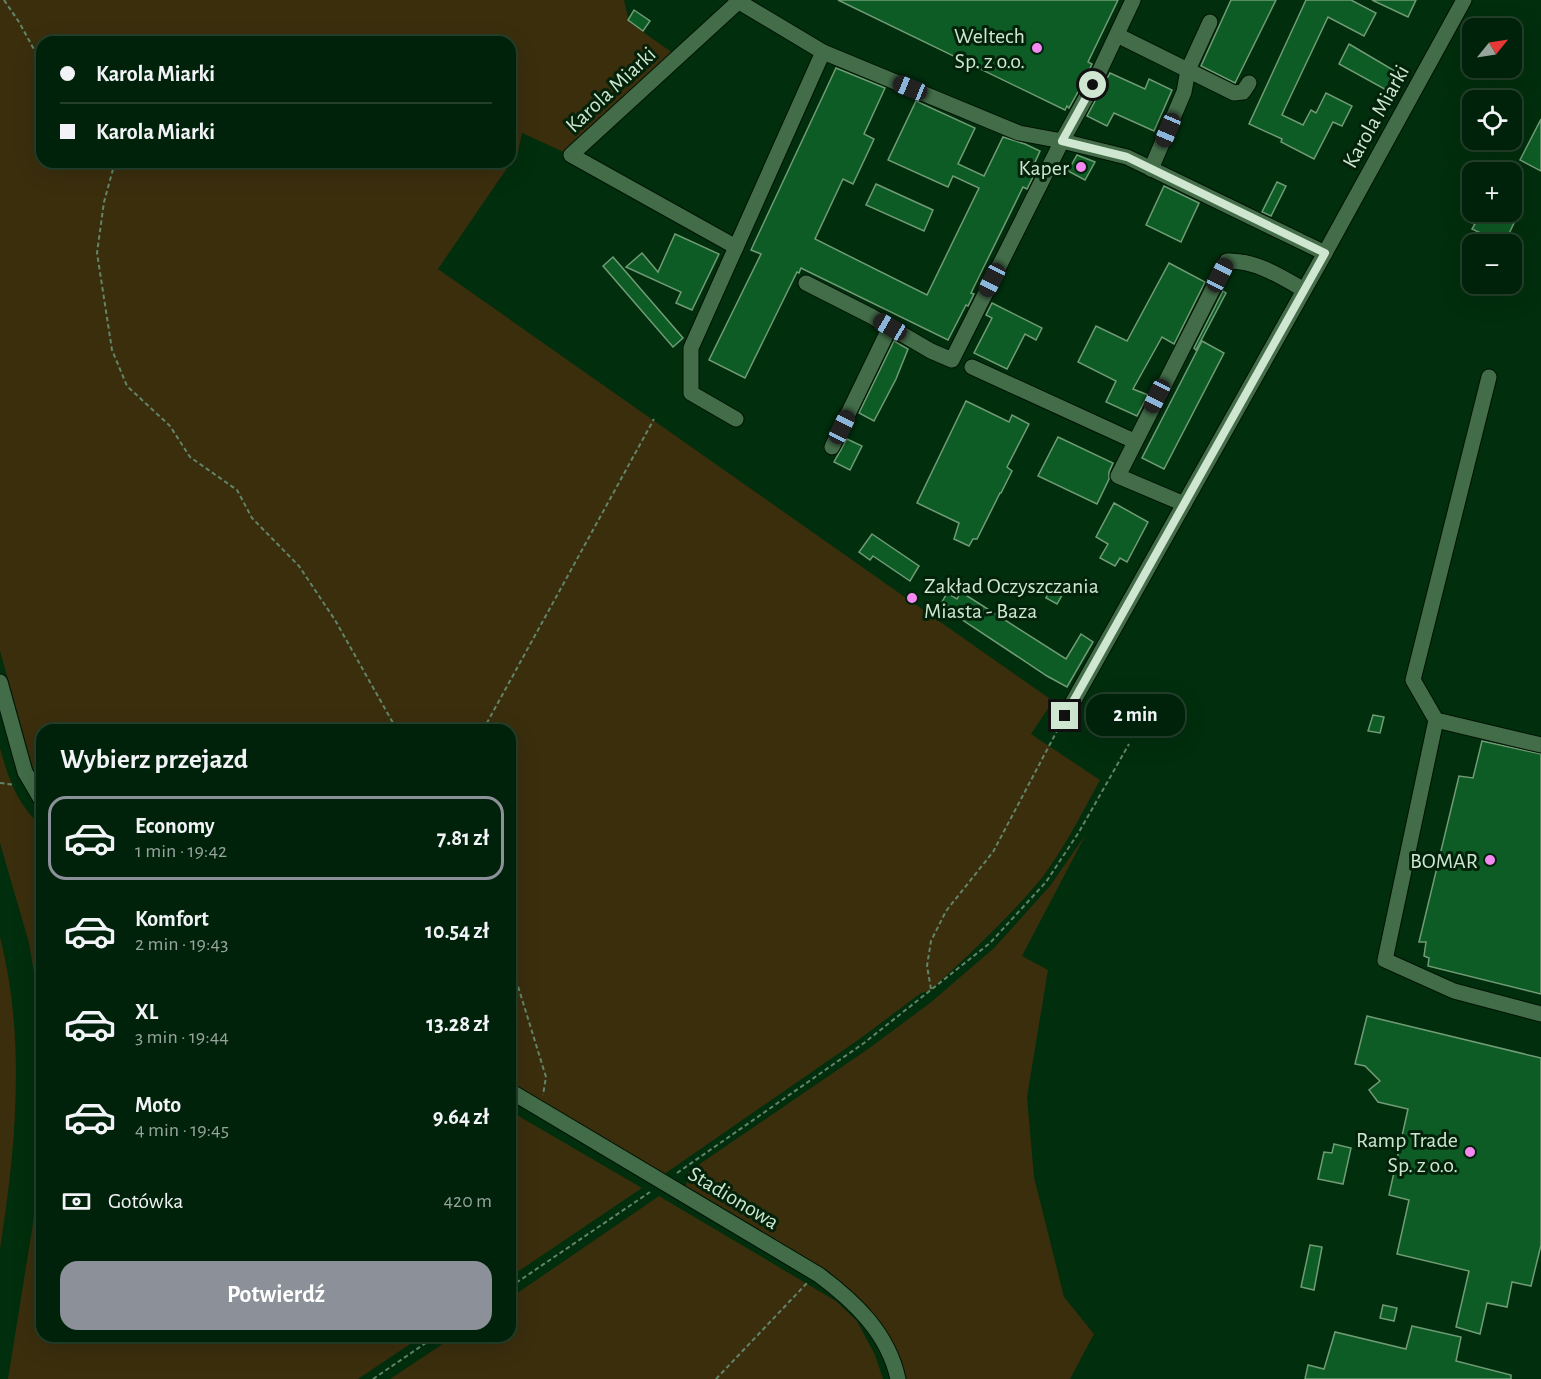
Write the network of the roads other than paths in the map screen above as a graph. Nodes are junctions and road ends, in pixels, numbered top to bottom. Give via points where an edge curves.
1 (1133, 0) edge
2 (1464, 0) edge
3 (737, 1) edge
4 (1210, 22) dead end
5 (1117, 35) junction
6 (823, 52) junction
7 (1188, 70) junction
8 (1249, 83) dead end
9 (1062, 141) junction
10 (1151, 169) junction
11 (736, 247) junction
12 (1325, 253) junction
13 (806, 284) dead end
14 (1304, 290) junction
15 (890, 327) junction
16 (972, 366) dead end
17 (1489, 377) dead end
18 (736, 419) dead end
19 (1134, 441) junction
20 (832, 447) dead end
21 (1184, 504) junction
22 (0, 682) edge
23 (1065, 716) road end
24 (1436, 720) junction
25 (1541, 745) edge
26 (36, 791) edge
27 (1541, 1014) edge
28 (516, 1094) edge
29 (898, 1379) edge

1 - 5 street
2 - 12 street, Karola Miarki
3 - 6 street, Karola Miarki
3 - 11 street, Karola Miarki via 571,155
4 - 7 street
5 - 7 street
5 - 9 street
6 - 9 street, Karola Miarki via 1019,133
6 - 11 street
7 - 8 street via 1234,93 1243,92
7 - 10 street via 1184,92
9 - 10 street, Karola Miarki via 1127,157
9 - 15 street via 952,360
10 - 12 street, Karola Miarki
11 - 18 street via 691,348 691,393
12 - 14 street, Karola Miarki
13 - 15 street
14 - 19 street via 1244,261 1227,261
14 - 21 street, Karola Miarki
15 - 20 street
16 - 19 street
17 - 24 street via 1413,680
19 - 21 street via 1118,476
21 - 23 street, Karola Miarki
22 - 26 street via 25,772
24 - 25 street
24 - 27 street via 1385,960 1454,991
28 - 29 street, Stadionowa via 844,1293 884,1342

